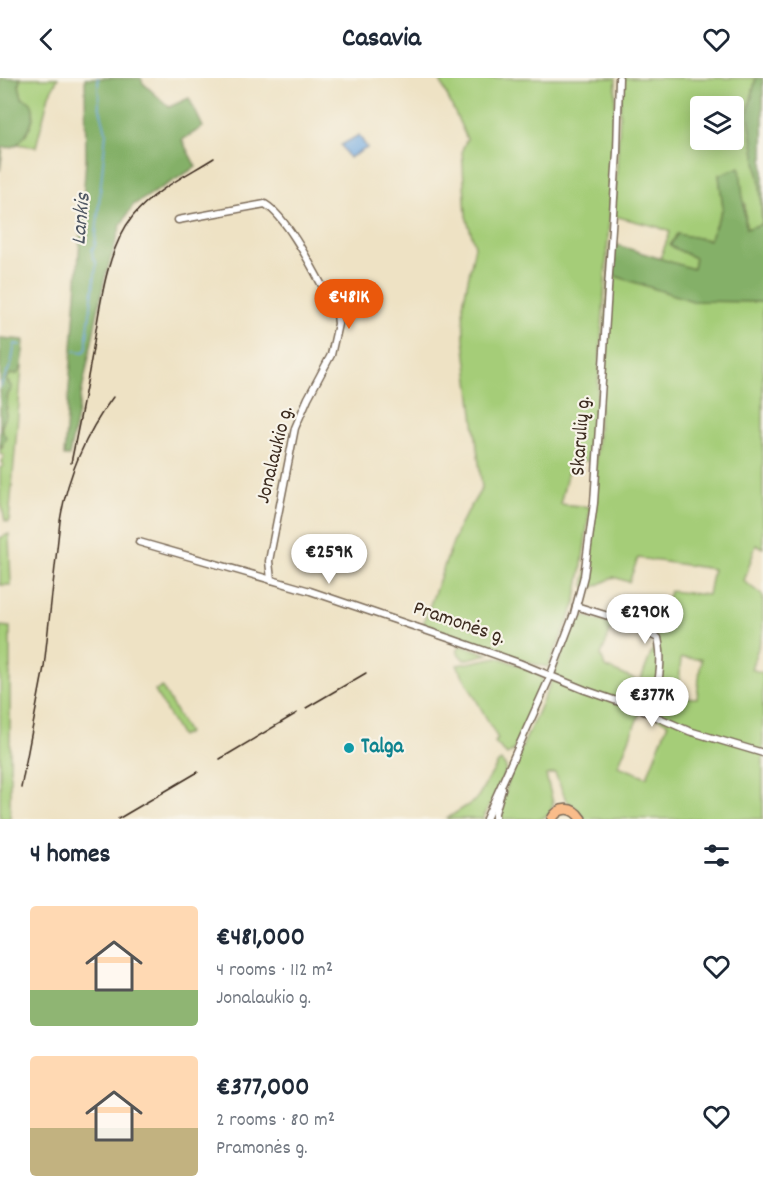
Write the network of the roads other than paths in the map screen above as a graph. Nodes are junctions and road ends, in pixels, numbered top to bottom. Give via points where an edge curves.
1 (619, 78) edge
2 (178, 220) dead end
3 (139, 542) dead end
4 (271, 580) junction
5 (576, 606) junction
6 (550, 677) junction
7 (656, 716) junction
8 (763, 753) edge
9 (505, 780) junction
10 (552, 818) edge
11 (486, 819) edge
12 (495, 819) edge
13 (581, 819) edge

1 - 5 street, Skarulių g. via 594,502
2 - 4 street, Jonalaukio g. via 265,204 285,222 337,313 331,355 295,428 268,561
3 - 4 street, Pramonės g.
4 - 6 street, Pramonės g. via 466,644
5 - 6 street, Skarulių g.
5 - 7 street via 621,620 658,638 661,666
6 - 7 street, Pramonės g.
6 - 9 street, Skarulių g.
7 - 8 street, Pramonės g. via 689,731
9 - 11 street, Skarulių g.
9 - 12 street, Skarulių g.
10 - 13 main road via 566,809

